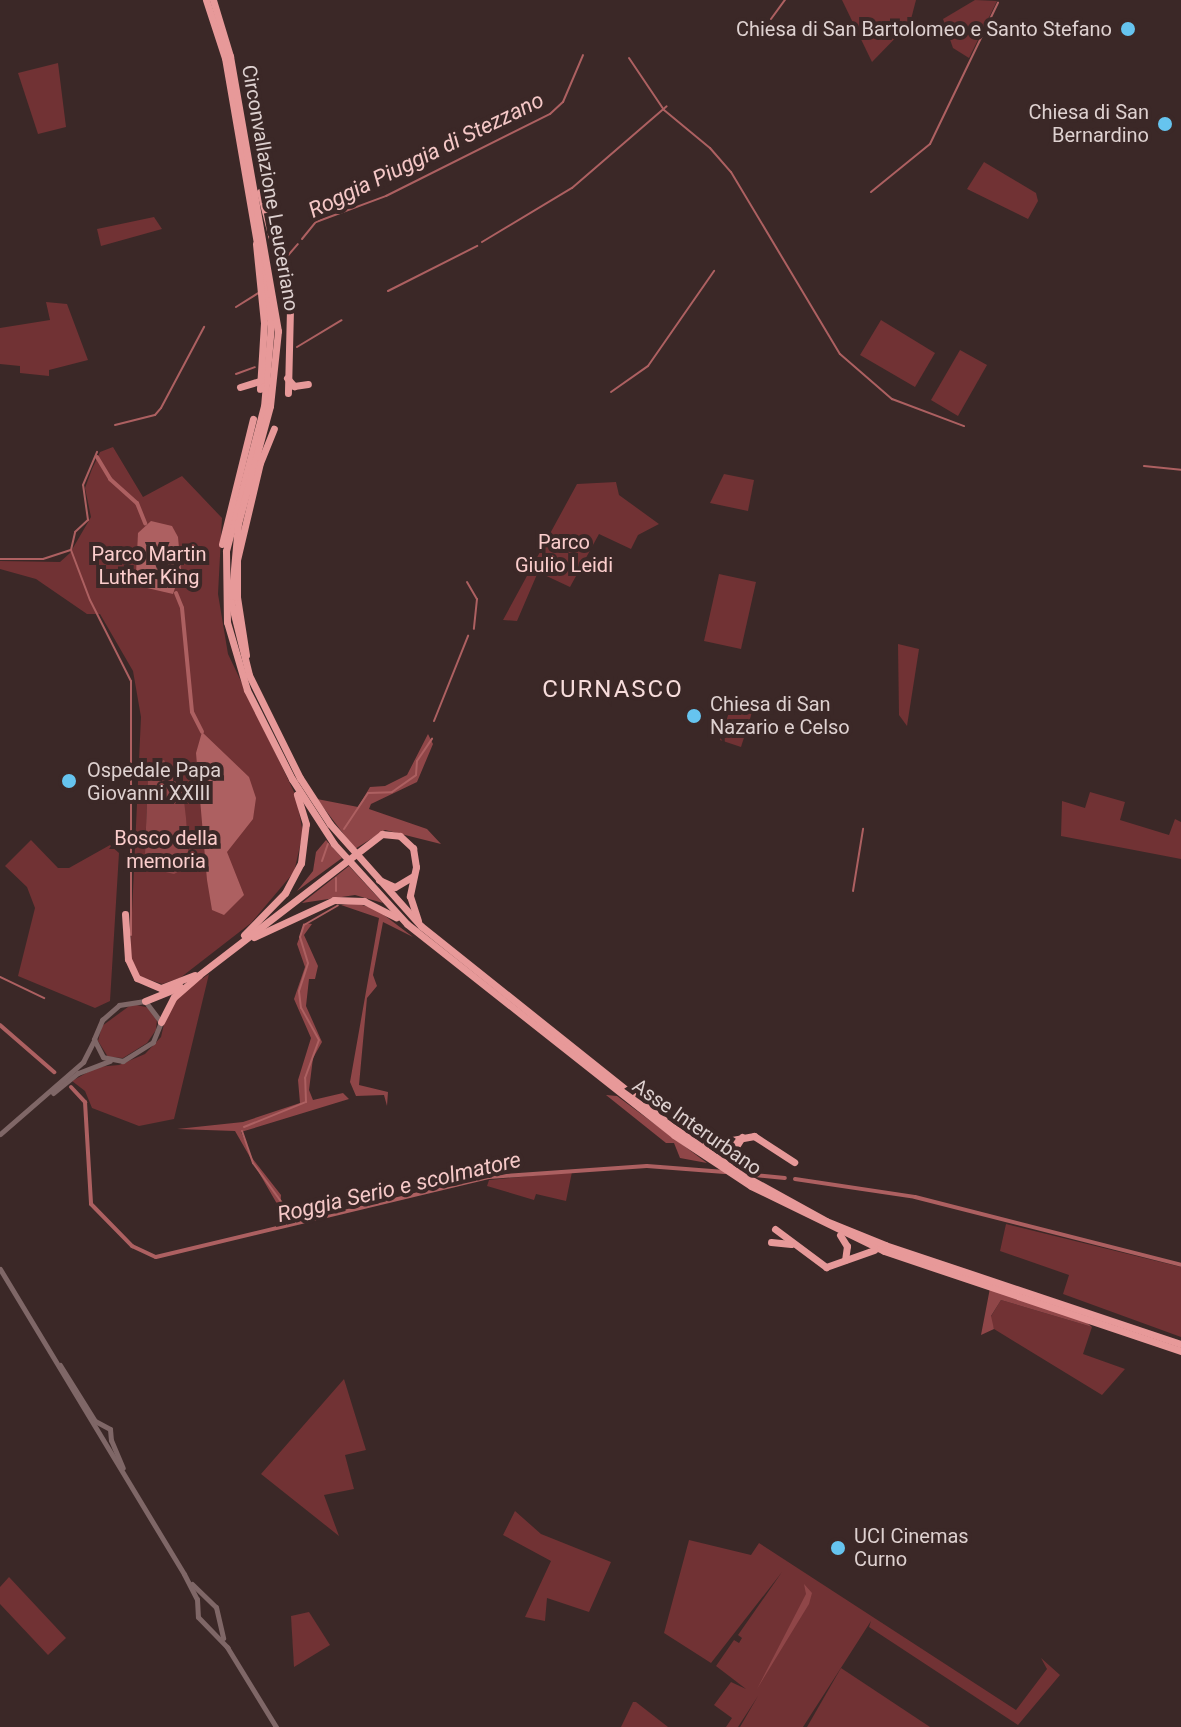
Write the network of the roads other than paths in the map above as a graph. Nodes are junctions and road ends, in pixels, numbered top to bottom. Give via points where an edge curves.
1 (206, 0) edge
2 (213, 0) edge
3 (240, 106) junction
4 (286, 377) junction
5 (268, 379) junction
6 (308, 384) dead end
7 (240, 387) dead end
8 (260, 389) dead end
9 (288, 393) dead end
10 (253, 419) dead end
11 (274, 429) dead end
12 (259, 437) junction
13 (224, 602) junction
14 (255, 688) junction
15 (292, 779) junction
16 (366, 870) junction
17 (415, 875) junction
18 (125, 914) dead end
19 (407, 924) junction
20 (421, 926) junction
21 (234, 948) junction
22 (209, 967) junction
23 (199, 975) junction
24 (145, 1001) junction
25 (161, 1022) junction
26 (556, 1038) junction
27 (94, 1039) junction
28 (112, 1061) junction
29 (31, 1106) junction
30 (3, 1130) edge
31 (675, 1132) junction
32 (744, 1136) junction
33 (794, 1162) dead end
34 (741, 1174) junction
35 (794, 1207) junction
36 (775, 1229) dead end
37 (833, 1230) junction
38 (771, 1242) dead end
39 (793, 1245) junction
40 (884, 1251) junction
41 (844, 1262) junction
42 (0, 1269) edge
43 (1181, 1344) edge
44 (48, 1348) junction
45 (1181, 1351) edge
46 (103, 1428) junction
47 (97, 1434) junction
48 (111, 1440) junction
49 (101, 1442) junction
50 (130, 1484) junction
51 (184, 1574) junction
52 (208, 1604) junction
53 (199, 1609) junction
54 (216, 1620) junction
55 (205, 1624) junction
56 (228, 1648) junction
57 (276, 1727) edge

1 - 5 highway, Circonvallazione Leuceriano via 223,50 256,231
2 - 3 highway, Circonvallazione Leuceriano
3 - 4 highway via 290,309
3 - 5 highway, Circonvallazione Leuceriano via 276,301
4 - 6 highway via 294,386
4 - 9 highway
5 - 7 highway
5 - 8 highway
5 - 12 highway, Circonvallazione Leuceriano
10 - 13 highway via 225,522
11 - 14 highway via 247,509 237,560 242,634
12 - 13 highway, Circonvallazione Leuceriano via 231,521
12 - 14 highway, Circonvallazione Leuceriano via 231,566 236,633
13 - 15 highway, Circonvallazione Leuceriano via 235,656
14 - 16 highway, Circonvallazione Leuceriano via 300,778
15 - 19 highway, Asse Interurbano via 334,844
15 - 22 highway via 306,824 297,874 278,901
16 - 17 highway via 391,887
16 - 20 highway, Asse Interurbano
17 - 20 highway via 410,896
17 - 21 highway via 416,855 400,836 382,834
18 - 22 highway via 130,966 143,982 169,987
19 - 21 highway via 377,905 334,900
19 - 26 highway, Asse Interurbano
20 - 26 highway, Asse Interurbano
21 - 22 highway
22 - 23 highway
23 - 24 highway via 168,995
23 - 25 highway via 174,997
24 - 25 main road
24 - 27 main road via 119,1005 102,1020
25 - 28 main road via 144,1051
26 - 31 highway, Asse Interurbano
27 - 28 main road via 97,1049
27 - 29 main road via 83,1062
28 - 29 main road via 78,1073
29 - 30 main road
31 - 32 highway via 702,1143
31 - 34 highway, Asse Interurbano
31 - 35 highway, Asse Interurbano
32 - 33 highway via 756,1137
32 - 34 highway via 732,1153
34 - 35 highway, Asse Interurbano
35 - 37 highway, Asse Interurbano
35 - 43 highway, Asse Interurbano via 885,1245
36 - 39 highway
37 - 40 highway, Asse Interurbano
37 - 41 highway via 846,1244
38 - 39 highway
39 - 41 highway via 826,1267
40 - 41 highway via 862,1251
40 - 45 highway, Asse Interurbano
42 - 44 main road
44 - 46 main road
44 - 47 main road
46 - 47 main road
46 - 48 main road via 112,1432
47 - 49 main road
48 - 49 main road
48 - 50 main road
49 - 50 main road
50 - 51 main road
51 - 52 main road
51 - 53 main road
52 - 53 main road
52 - 54 main road via 218,1611
53 - 55 main road
54 - 55 main road
54 - 56 main road
55 - 56 main road
56 - 57 main road

